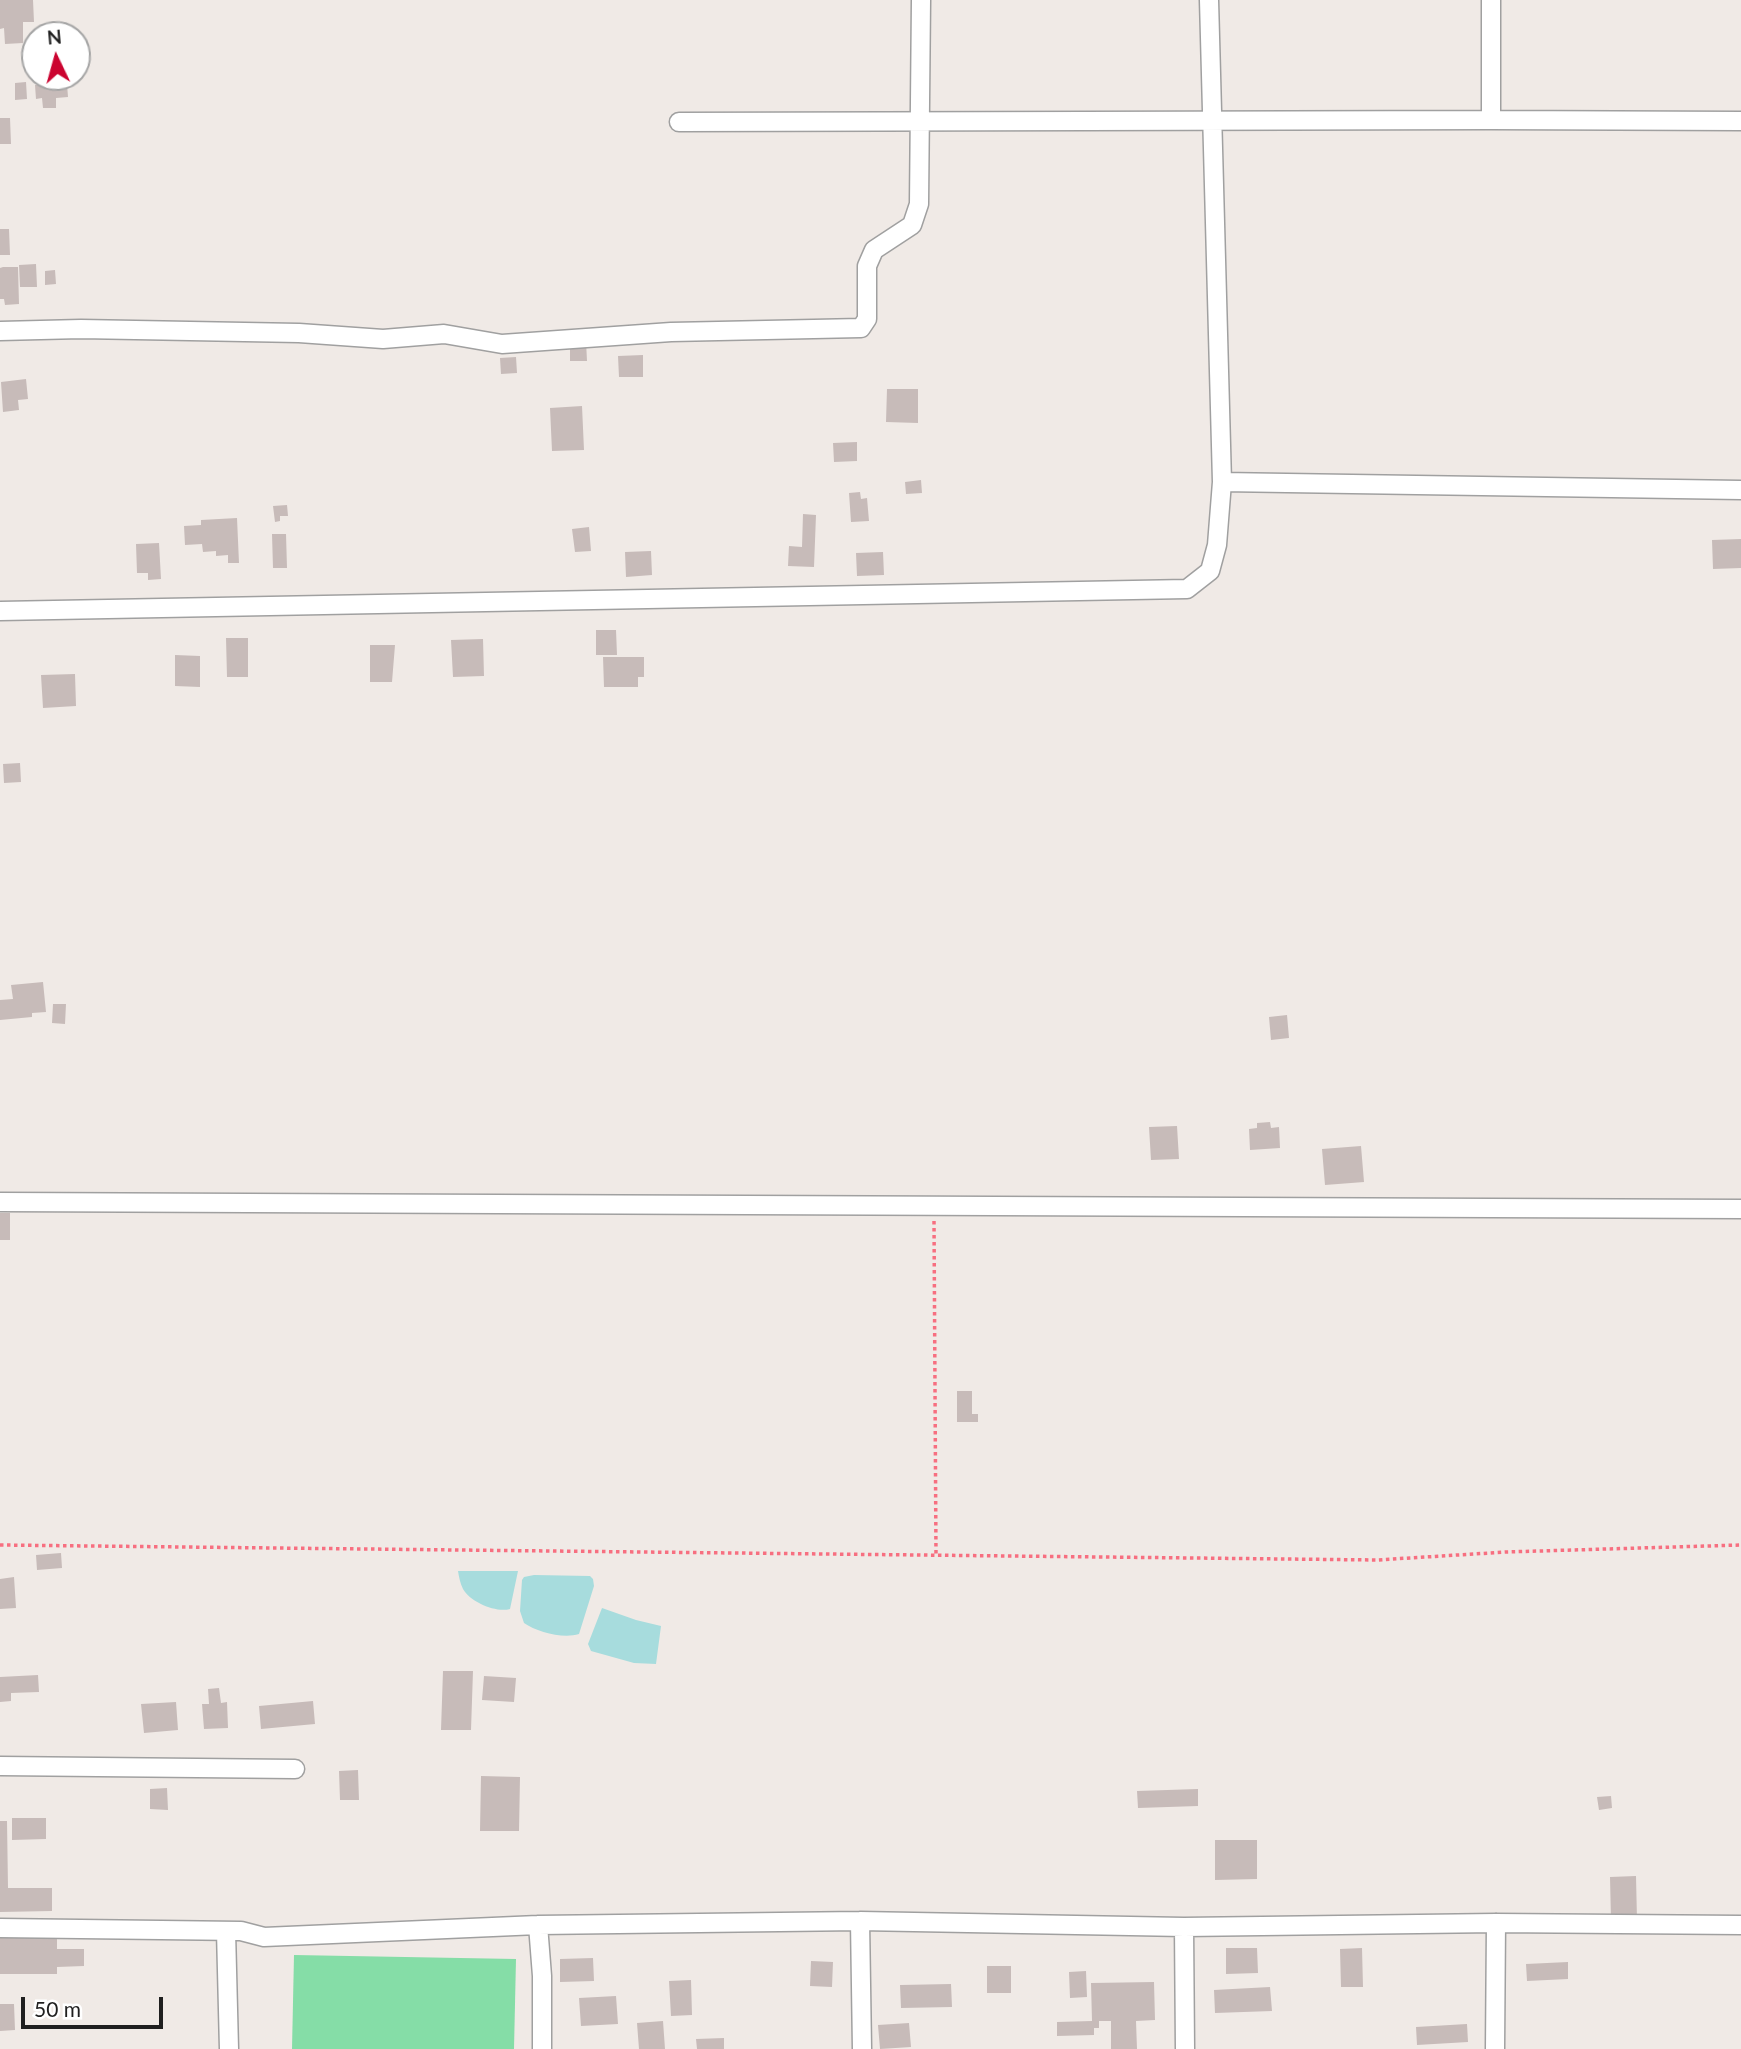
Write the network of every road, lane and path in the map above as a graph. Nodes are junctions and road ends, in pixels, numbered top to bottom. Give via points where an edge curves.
1 (921, 0) edge
2 (1209, 0) edge
3 (1491, 0) edge
4 (1491, 120) junction
5 (1212, 121) junction
6 (1741, 121) edge
7 (679, 122) dead end
8 (919, 123) junction
9 (0, 331) edge
10 (1222, 482) junction
11 (1741, 489) edge
12 (0, 611) edge
13 (0, 1202) edge
14 (934, 1205) junction
15 (1741, 1209) edge
16 (0, 1545) edge
17 (1741, 1545) edge
18 (936, 1555) junction
19 (0, 1766) edge
20 (295, 1769) dead end
21 (860, 1922) junction
22 (1496, 1923) junction
23 (538, 1925) junction
24 (1741, 1925) edge
25 (1184, 1927) junction
26 (0, 1928) edge
27 (226, 1931) junction
28 (229, 2049) edge
29 (542, 2049) edge
30 (862, 2049) edge
31 (1185, 2049) edge
32 (1495, 2049) edge

1 - 8 street
2 - 5 street
3 - 4 street
4 - 5 street
4 - 6 street
5 - 8 street
5 - 10 street
7 - 8 street
8 - 9 street via 919,204 912,225 874,250 867,266 867,319 861,328 671,332 502,344 444,334 383,339 299,333
10 - 11 street
10 - 12 street via 1210,571 1187,589
13 - 14 street
14 - 15 street
14 - 18 path
16 - 18 path
17 - 18 path via 1377,1560
19 - 20 street
21 - 23 street
21 - 25 street
21 - 30 street
22 - 24 street
22 - 25 street
22 - 32 street
23 - 27 street via 264,1937
23 - 29 street
25 - 31 street
26 - 27 street
27 - 28 street

